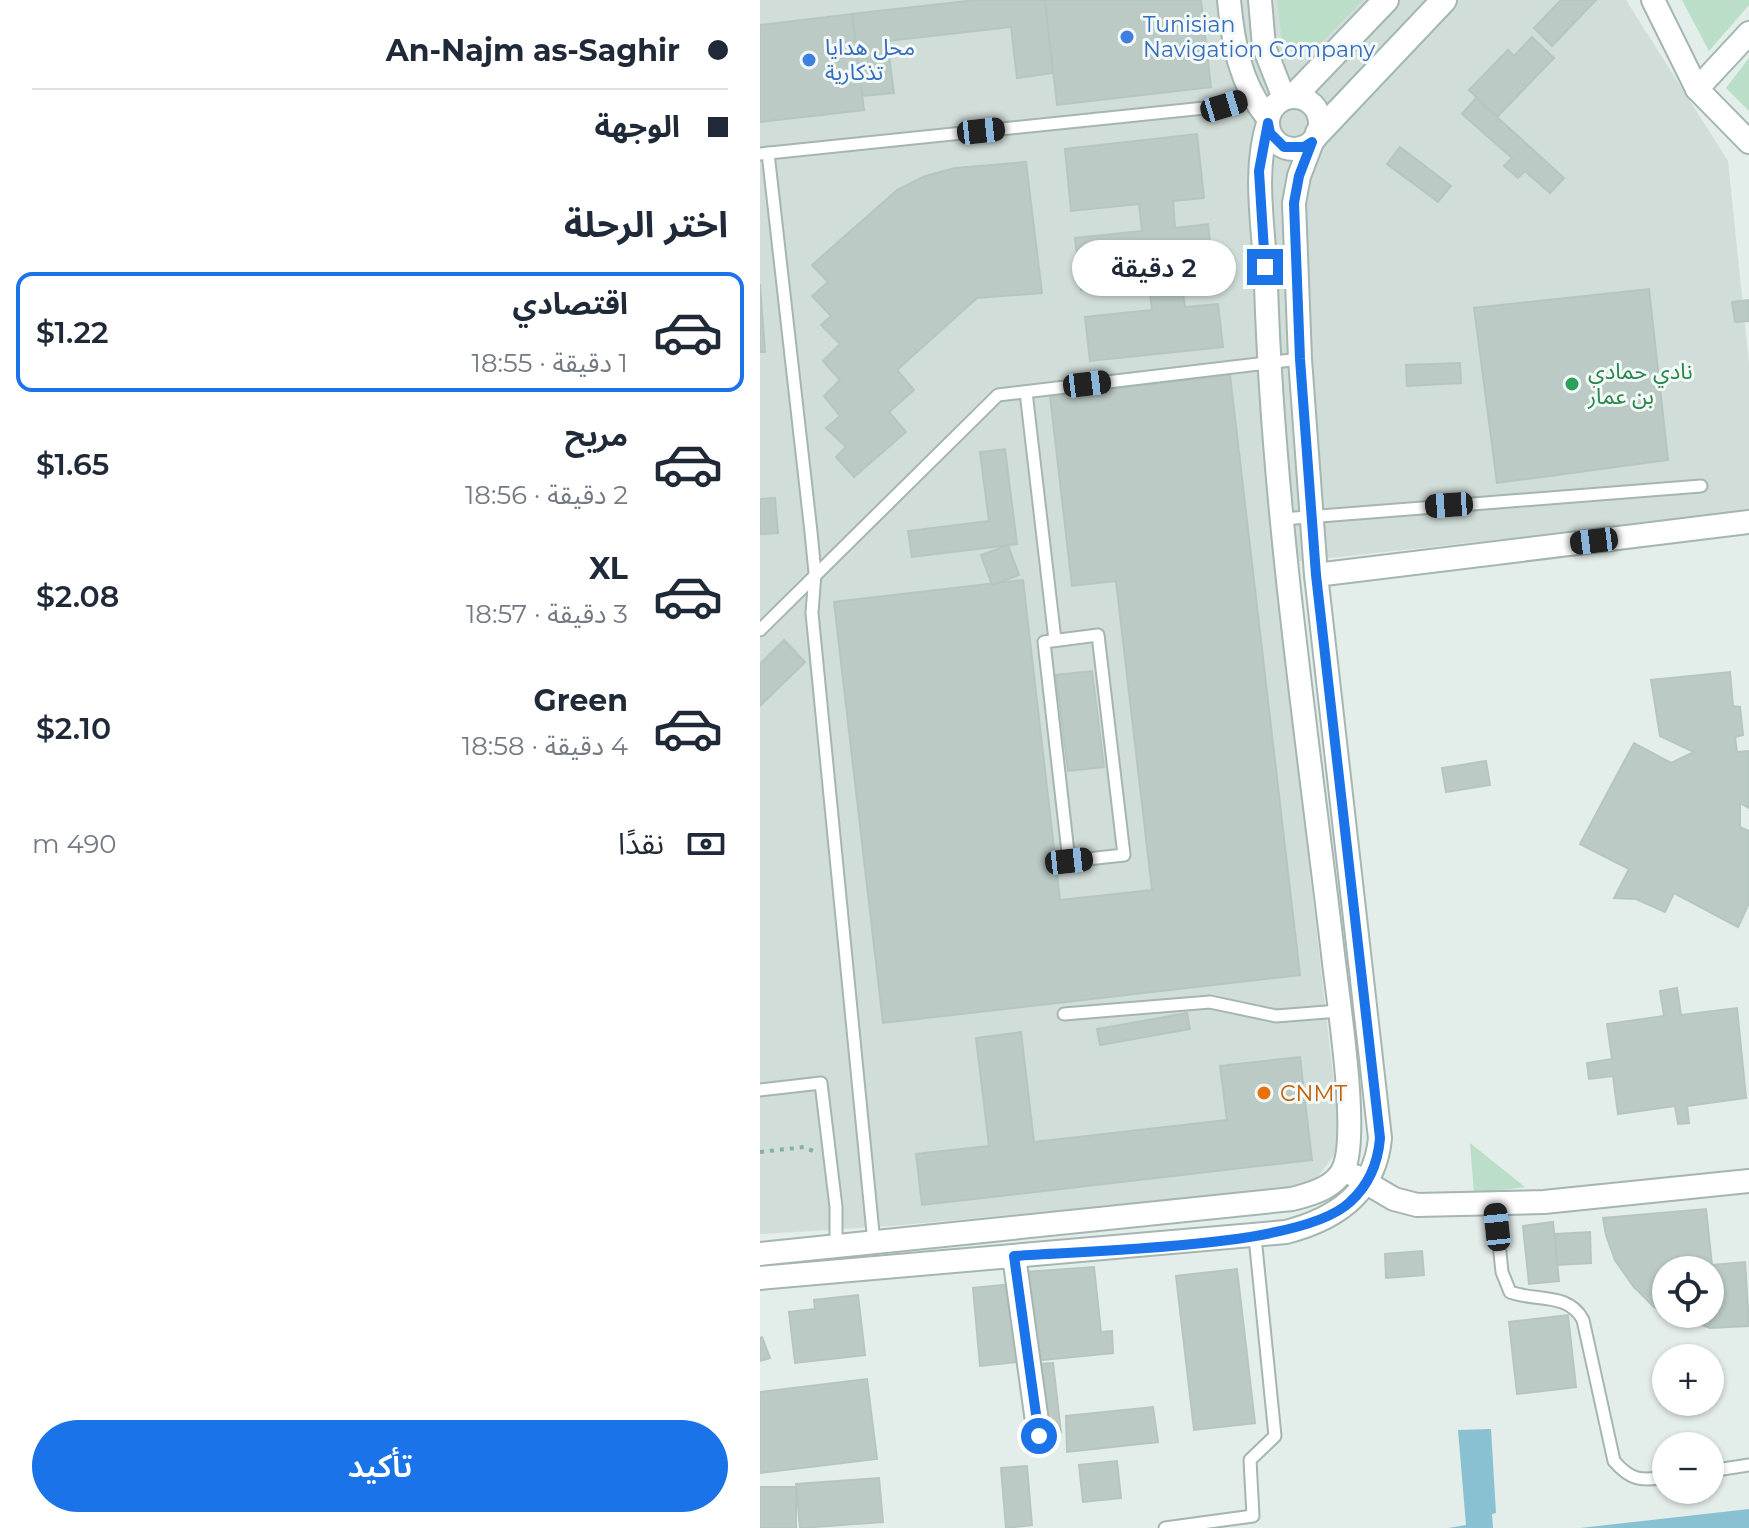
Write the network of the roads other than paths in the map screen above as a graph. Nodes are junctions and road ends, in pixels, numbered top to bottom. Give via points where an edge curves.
1 (1229, 0) edge
2 (1260, 0) edge
3 (1386, 0) edge
4 (1444, 0) edge
5 (1653, 0) edge
6 (1749, 33) edge
7 (1697, 89) junction
8 (1251, 97) junction
9 (1289, 97) junction
10 (1268, 121) junction
11 (1315, 137) junction
12 (1749, 142) edge
13 (764, 153) edge
14 (1300, 359) junction
15 (1269, 362) junction
16 (1026, 392) junction
17 (1701, 486) dead end
18 (1312, 515) junction
19 (1282, 519) junction
20 (1749, 522) edge
21 (815, 573) junction
22 (1316, 575) junction
23 (760, 630) edge
24 (1055, 640) junction
25 (1365, 1008) junction
26 (1339, 1011) junction
27 (1064, 1014) dead end
28 (760, 1090) edge
29 (1344, 1169) junction
30 (1749, 1181) edge
31 (1366, 1184) junction
32 (1495, 1205) junction
33 (1255, 1237) junction
34 (874, 1243) junction
35 (836, 1246) junction
36 (760, 1254) edge
37 (1014, 1256) junction
38 (760, 1278) edge
39 (1039, 1436) dead end
40 (1749, 1465) edge
41 (1724, 1469) edge
42 (1652, 1479) edge
43 (1165, 1528) edge

1 - 8 street
2 - 9 street via 1264,47
3 - 9 street
4 - 11 street
5 - 7 street
6 - 7 street
7 - 12 street
8 - 10 street
8 - 13 lane via 1224,106
9 - 10 street via 1274,106
9 - 11 street via 1304,98 1319,113
10 - 11 street via 1270,133 1284,147 1304,147
10 - 15 street via 1259,171
11 - 14 street via 1294,203
13 - 21 lane
14 - 15 lane
14 - 18 street
15 - 16 lane
15 - 19 street
16 - 21 lane via 998,395
16 - 24 lane
17 - 18 lane
18 - 19 lane
18 - 22 street
19 - 26 street
20 - 22 street
21 - 23 lane
21 - 34 lane via 812,613
22 - 25 street
24 - 24 lane via 1098,635 1124,855 1069,861 1044,642
25 - 26 street
25 - 31 street via 1380,1138 1378,1160
26 - 27 lane via 1276,1016 1210,1002
26 - 29 street via 1350,1146
28 - 35 lane via 821,1083
29 - 31 street
29 - 34 street via 1332,1184 1292,1199
30 - 32 street
31 - 32 street via 1417,1205
31 - 33 street via 1329,1217
32 - 42 lane via 1502,1272 1510,1292 1576,1308 1614,1461 1625,1474 1640,1481
33 - 37 street
33 - 43 lane via 1275,1436 1250,1460 1253,1516
34 - 35 street
35 - 36 street
37 - 38 street
37 - 39 street
40 - 41 lane

